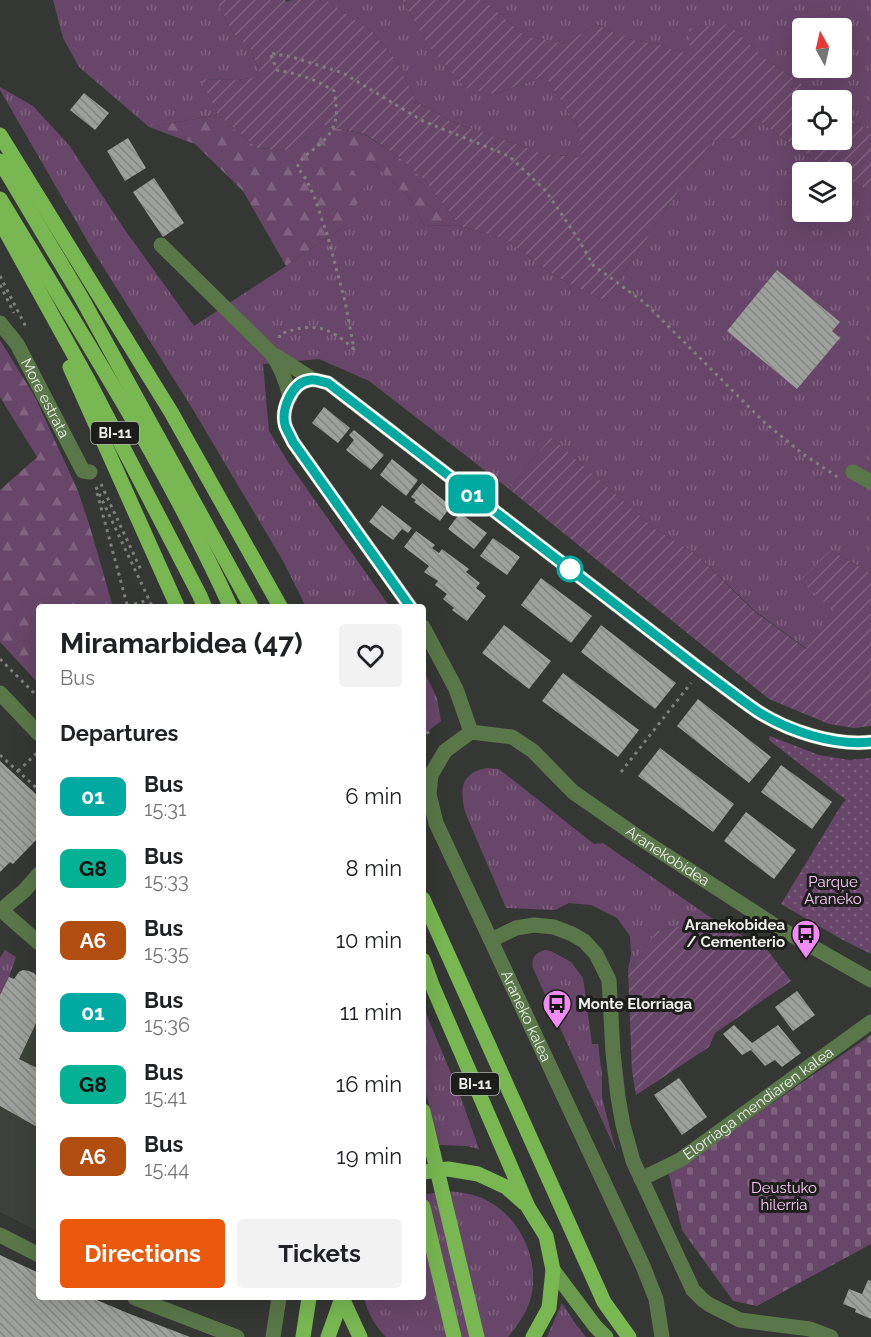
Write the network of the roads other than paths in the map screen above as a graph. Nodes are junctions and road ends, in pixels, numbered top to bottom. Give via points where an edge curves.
1 (0, 135) edge
2 (0, 161) edge
3 (0, 199) edge
4 (0, 220) edge
5 (160, 245) dead end
6 (22, 260) junction
7 (0, 324) edge
8 (275, 346) junction
9 (314, 380) junction
10 (290, 397) junction
11 (92, 478) road end
12 (849, 478) road end
13 (871, 482) edge
14 (176, 604) edge
15 (203, 604) edge
16 (229, 604) edge
17 (250, 604) edge
18 (279, 604) edge
19 (408, 604) edge
20 (426, 633) edge
21 (0, 693) edge
22 (36, 731) edge
23 (471, 732) junction
24 (871, 742) edge
25 (36, 877) edge
26 (426, 906) edge
27 (0, 910) edge
28 (36, 940) edge
29 (491, 940) junction
30 (426, 968) edge
31 (871, 980) edge
32 (871, 1022) edge
33 (426, 1124) edge
34 (426, 1172) edge
35 (641, 1179) junction
36 (528, 1207) junction
37 (426, 1220) edge
38 (0, 1235) edge
39 (36, 1253) edge
40 (553, 1270) junction
41 (140, 1300) edge
42 (279, 1300) edge
43 (309, 1300) edge
44 (341, 1300) edge
45 (343, 1300) edge
46 (237, 1337) edge
47 (273, 1337) edge
48 (303, 1337) edge
49 (328, 1337) edge
50 (360, 1337) edge
51 (454, 1337) edge
52 (477, 1337) edge
53 (533, 1337) edge
54 (606, 1337) edge
55 (628, 1337) edge
56 (662, 1337) edge
57 (831, 1337) edge

1 - 18 main road via 171,412
2 - 17 main road via 81,297
3 - 16 main road via 138,428
4 - 6 main road, BI-11
5 - 8 street
6 - 14 main road
6 - 15 main road, BI-11
7 - 11 street, More estrata via 17,344 83,471
8 - 9 street
8 - 10 street
9 - 10 street via 298,386
9 - 24 street via 328,383 758,712 791,728 837,742
10 - 19 street via 285,425 293,442
12 - 13 street
20 - 23 street via 456,689
21 - 22 street
23 - 29 street, Araneko kalea via 446,751 431,775 429,794 436,823
23 - 31 street, Aranekobidea via 512,737 533,751 573,792 641,839 774,925
25 - 27 street
26 - 55 main road via 604,1302
27 - 28 street
29 - 35 street via 516,928 554,927 584,941 596,954 609,980 618,1097
29 - 56 street, Araneko kalea via 643,1266 656,1299
30 - 36 main road, BI-11
32 - 35 street, Elorriaga mendiaren kalea via 680,1160
33 - 52 main road, bridge
34 - 36 main road via 448,1169 478,1174 506,1187
35 - 57 street via 693,1290 703,1300 740,1320 810,1329
36 - 40 main road via 546,1236
37 - 51 main road
38 - 39 street
40 - 53 main road via 549,1308
40 - 54 main road
41 - 46 street
42 - 47 street
43 - 48 main road
44 - 49 main road
45 - 50 main road

